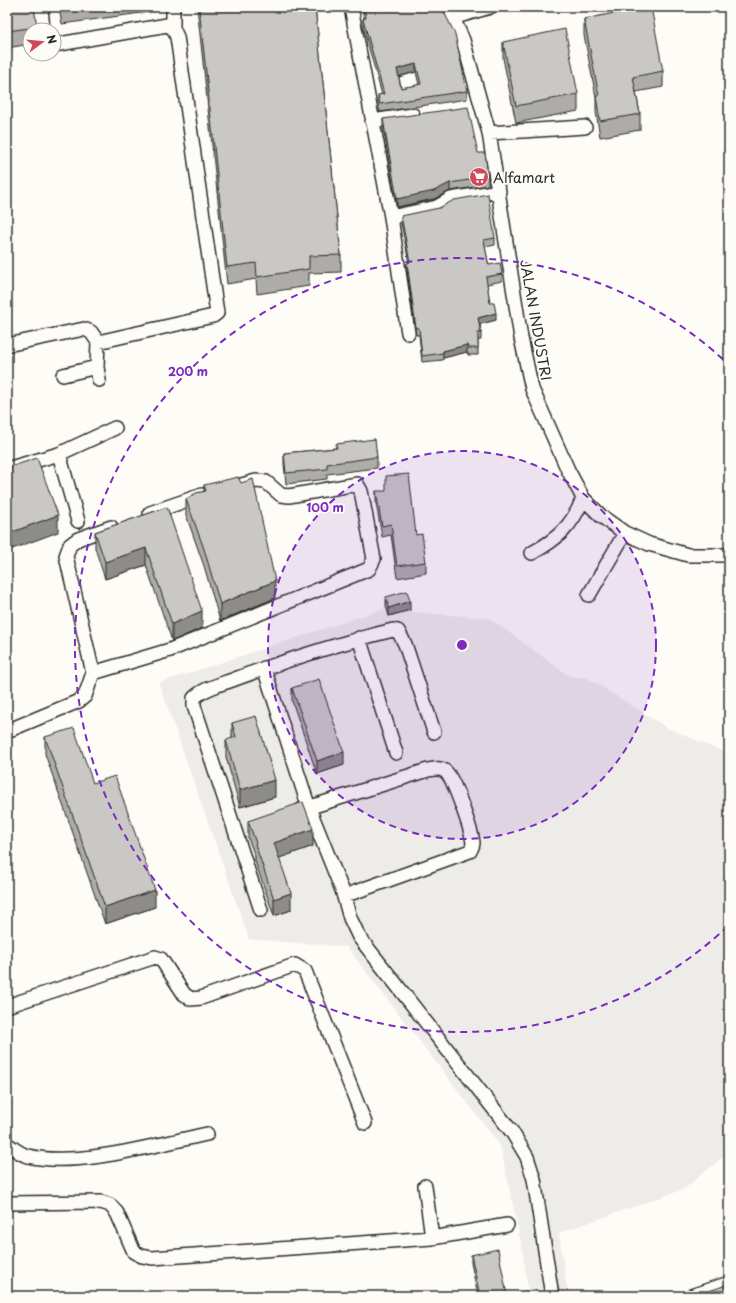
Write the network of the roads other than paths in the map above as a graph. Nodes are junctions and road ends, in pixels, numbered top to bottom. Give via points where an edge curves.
1 (41, 7) edge
2 (173, 7) edge
3 (351, 7) edge
4 (490, 7) edge
5 (450, 13) edge
6 (43, 22) edge
7 (173, 28) junction
8 (62, 44) edge
9 (482, 105) junction
10 (467, 108) edge
11 (427, 113) edge
12 (372, 121) junction
13 (586, 127) dead end
14 (489, 133) junction
15 (500, 191) junction
16 (391, 217) junction
17 (408, 333) dead end
18 (98, 342) junction
19 (7, 345) edge
20 (97, 367) junction
21 (63, 375) dead end
22 (99, 380) dead end
23 (115, 428) dead end
24 (59, 454) junction
25 (7, 469) edge
26 (583, 498) junction
27 (136, 518) edge
28 (78, 521) dead end
29 (122, 523) edge
30 (625, 533) junction
31 (532, 553) dead end
32 (729, 554) edge
33 (589, 595) dead end
34 (359, 638) junction
35 (264, 668) junction
36 (93, 673) junction
37 (7, 731) edge
38 (434, 732) dead end
39 (396, 753) dead end
40 (309, 808) junction
41 (287, 816) edge
42 (250, 828) edge
43 (235, 834) junction
44 (344, 896) junction
45 (261, 910) dead end
46 (7, 1006) edge
47 (365, 1123) dead end
48 (208, 1134) dead end
49 (7, 1144) edge
50 (425, 1186) dead end
51 (7, 1203) edge
52 (507, 1225) dead end
53 (432, 1238) junction
54 (729, 1283) edge
55 (552, 1296) edge
56 (691, 1296) edge

1 - 6 street
2 - 7 street
3 - 12 street
4 - 5 street
5 - 9 street, JALAN INDUSTRI via 463,40
7 - 8 street via 167,25
7 - 18 street via 177,37 217,313
9 - 10 street
9 - 14 street, JALAN INDUSTRI
11 - 12 street
12 - 16 street
13 - 14 street
14 - 15 street, JALAN INDUSTRI
15 - 16 street via 451,199 437,207
15 - 26 street, JALAN INDUSTRI via 521,338 532,389
16 - 17 street
18 - 19 street via 91,332 84,329
18 - 20 street
20 - 21 street
20 - 22 street
23 - 24 street
24 - 25 street
24 - 28 street
26 - 30 street, JALAN INDUSTRI via 601,516
26 - 31 street via 577,514 560,535
27 - 36 street via 195,496 261,481 271,485 281,495 290,496 357,484 374,559 369,568 170,650
29 - 36 street via 78,539 70,545 66,556
30 - 32 street, JALAN INDUSTRI via 649,544 683,554
30 - 33 street
34 - 35 street
34 - 38 street via 398,631 405,644
34 - 39 street
35 - 40 street
35 - 43 street via 206,690 194,698 194,706
36 - 37 street via 85,696 79,701
40 - 41 street
40 - 44 street
40 - 44 street via 428,770 445,770 457,792 473,842 470,851
42 - 43 street
43 - 45 street
44 - 55 street via 350,918 363,942 512,1132 527,1157 534,1178
46 - 47 street via 155,957 161,959 184,994 191,999 201,998 289,967 300,967 306,972
48 - 49 street via 127,1151 48,1160 26,1156
50 - 53 street
51 - 53 street via 101,1202 110,1205 117,1213 134,1252 152,1258
52 - 53 street
54 - 56 street

